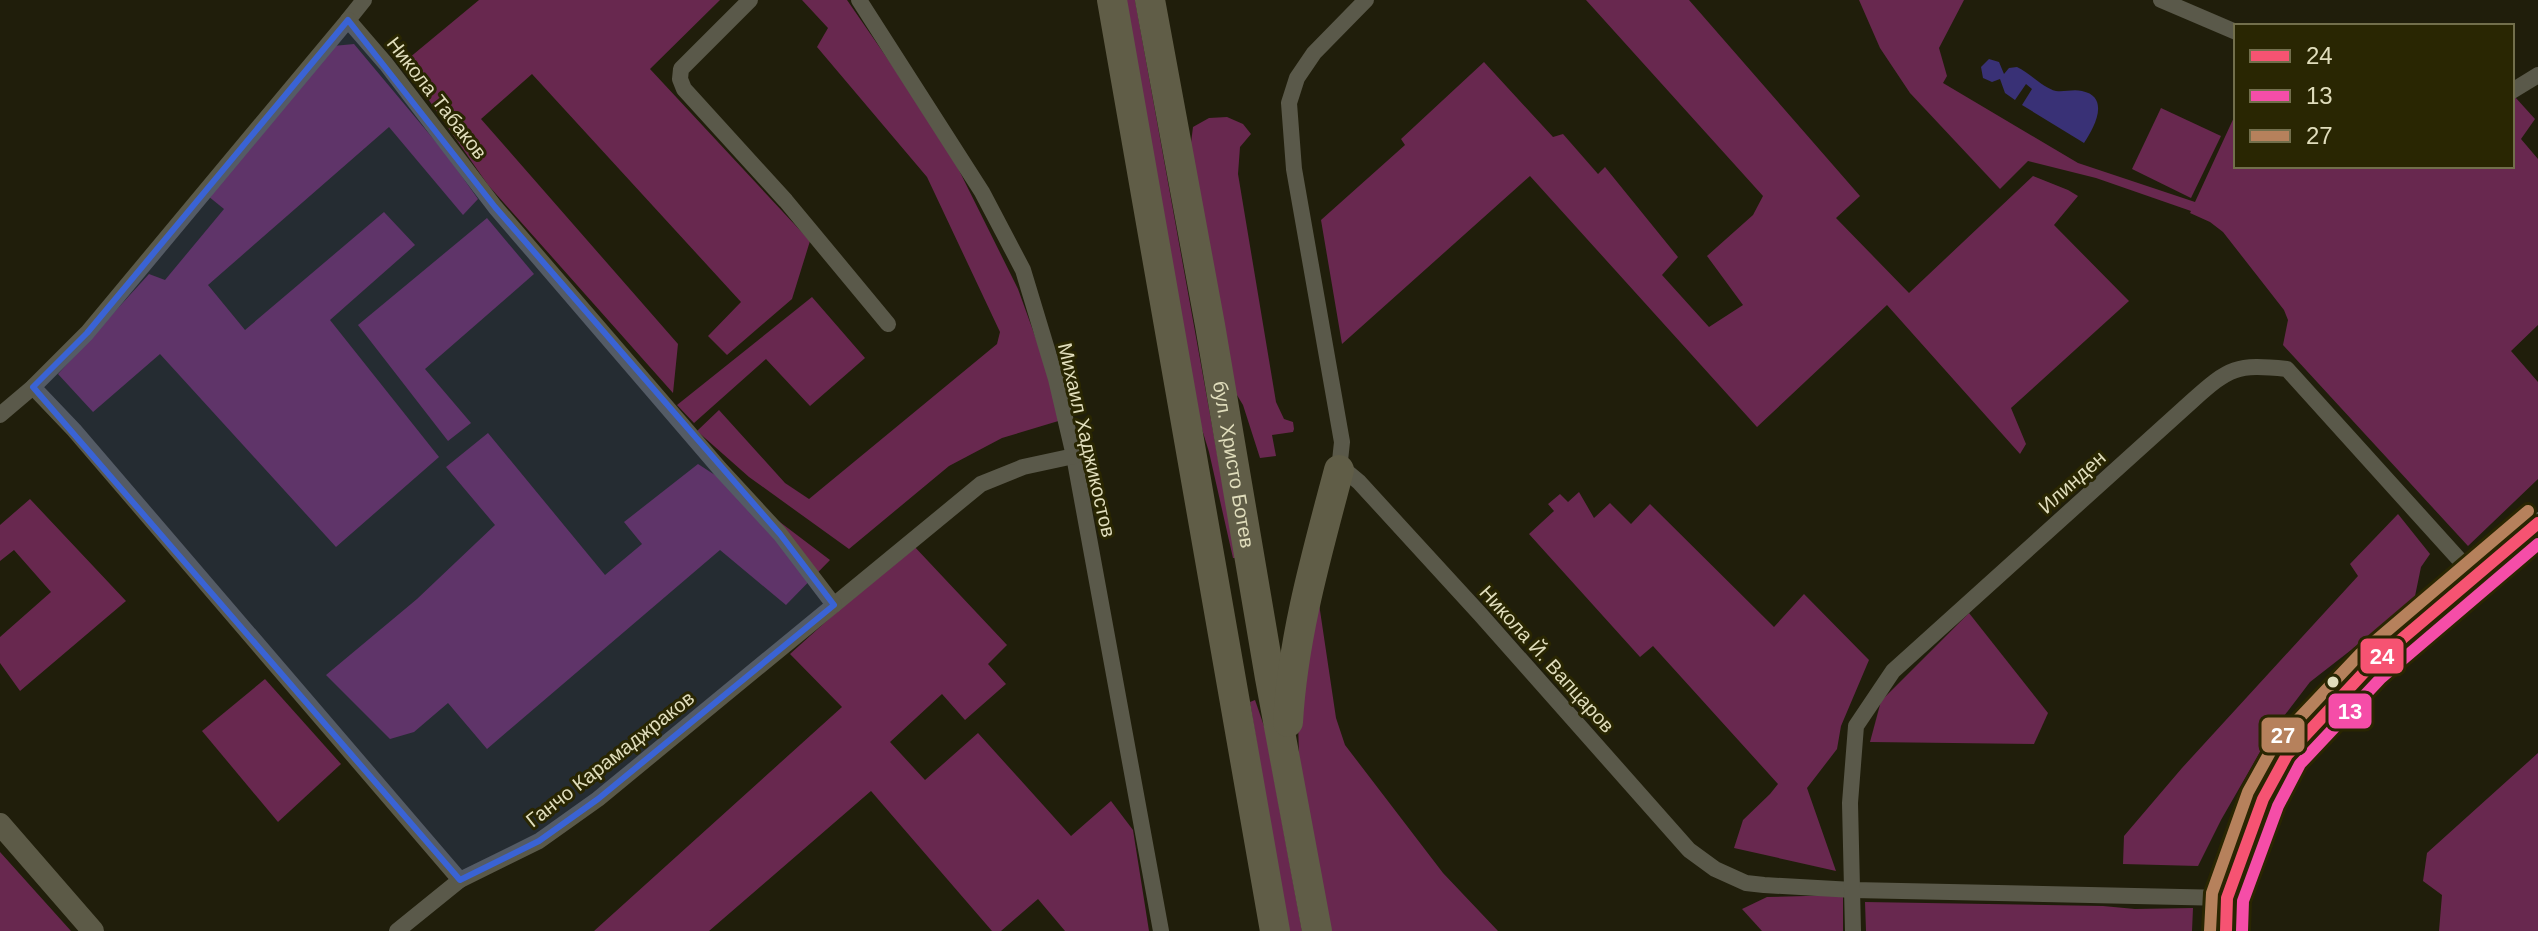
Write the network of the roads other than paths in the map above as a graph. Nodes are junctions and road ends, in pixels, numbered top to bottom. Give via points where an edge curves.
1 (364, 0) edge
2 (750, 0) edge
3 (859, 0) edge
4 (1112, 0) edge
5 (1150, 0) edge
6 (1366, 0) edge
7 (2161, 0) edge
8 (348, 20) junction
9 (2234, 31) edge
10 (2538, 75) edge
11 (2514, 90) edge
12 (888, 324) dead end
13 (33, 387) junction
14 (0, 415) edge
15 (1074, 456) junction
16 (1339, 470) junction
17 (2538, 523) edge
18 (1253, 574) junction
19 (2475, 577) junction
20 (1307, 595) junction
21 (834, 605) junction
22 (1223, 637) junction
23 (1296, 649) junction
24 (1270, 678) junction
25 (1235, 709) junction
26 (1285, 763) junction
27 (0, 824) edge
28 (460, 880) junction
29 (1853, 890) junction
30 (2227, 898) junction
31 (93, 931) edge
32 (397, 931) edge
33 (1161, 931) edge
34 (1275, 931) edge
35 (1317, 931) edge
36 (1853, 931) edge
37 (2226, 931) edge

1 - 8 street
2 - 12 street via 681,69 684,89
3 - 15 street, Михаил Хаджикостов via 982,192 1023,270
4 - 22 highway, бул. Христо Ботев
5 - 18 highway, бул. Христо Ботев
6 - 16 street via 1314,53 1297,78 1289,103 1294,169 1342,442
7 - 9 street
8 - 13 street via 87,333
8 - 21 street, Никола Табаков via 495,207 780,534
10 - 11 street
13 - 14 street
13 - 28 street
15 - 21 street, Ганчо Карамаджраков via 1023,467 981,484
15 - 33 street, Михаил Хаджикостов
16 - 20 highway
16 - 29 street, Никола Й. Вапцаров via 1353,476 1391,516 1689,850 1746,883
17 - 19 main road
18 - 20 highway via 1265,595 1275,600
18 - 24 highway, бул. Христо Ботев
19 - 29 street, Илинден via 2287,369 2250,365 2231,371 1893,671 1856,726 1850,803
19 - 30 main road via 2370,666 2287,755 2263,799
20 - 23 highway
21 - 28 street, Ганчо Карамаджраков via 598,799 539,841
22 - 24 highway via 1246,673
22 - 25 highway, бул. Христо Ботев
23 - 24 highway
23 - 26 highway
24 - 25 highway via 1246,692
24 - 26 highway, бул. Христо Ботев
25 - 34 highway, бул. Христо Ботев
26 - 35 highway, бул. Христо Ботев
27 - 31 main road
28 - 32 street, Ганчо Карамаджраков
29 - 30 street, Никола Й. Вапцаров
29 - 36 street, Илинден
30 - 37 main road

